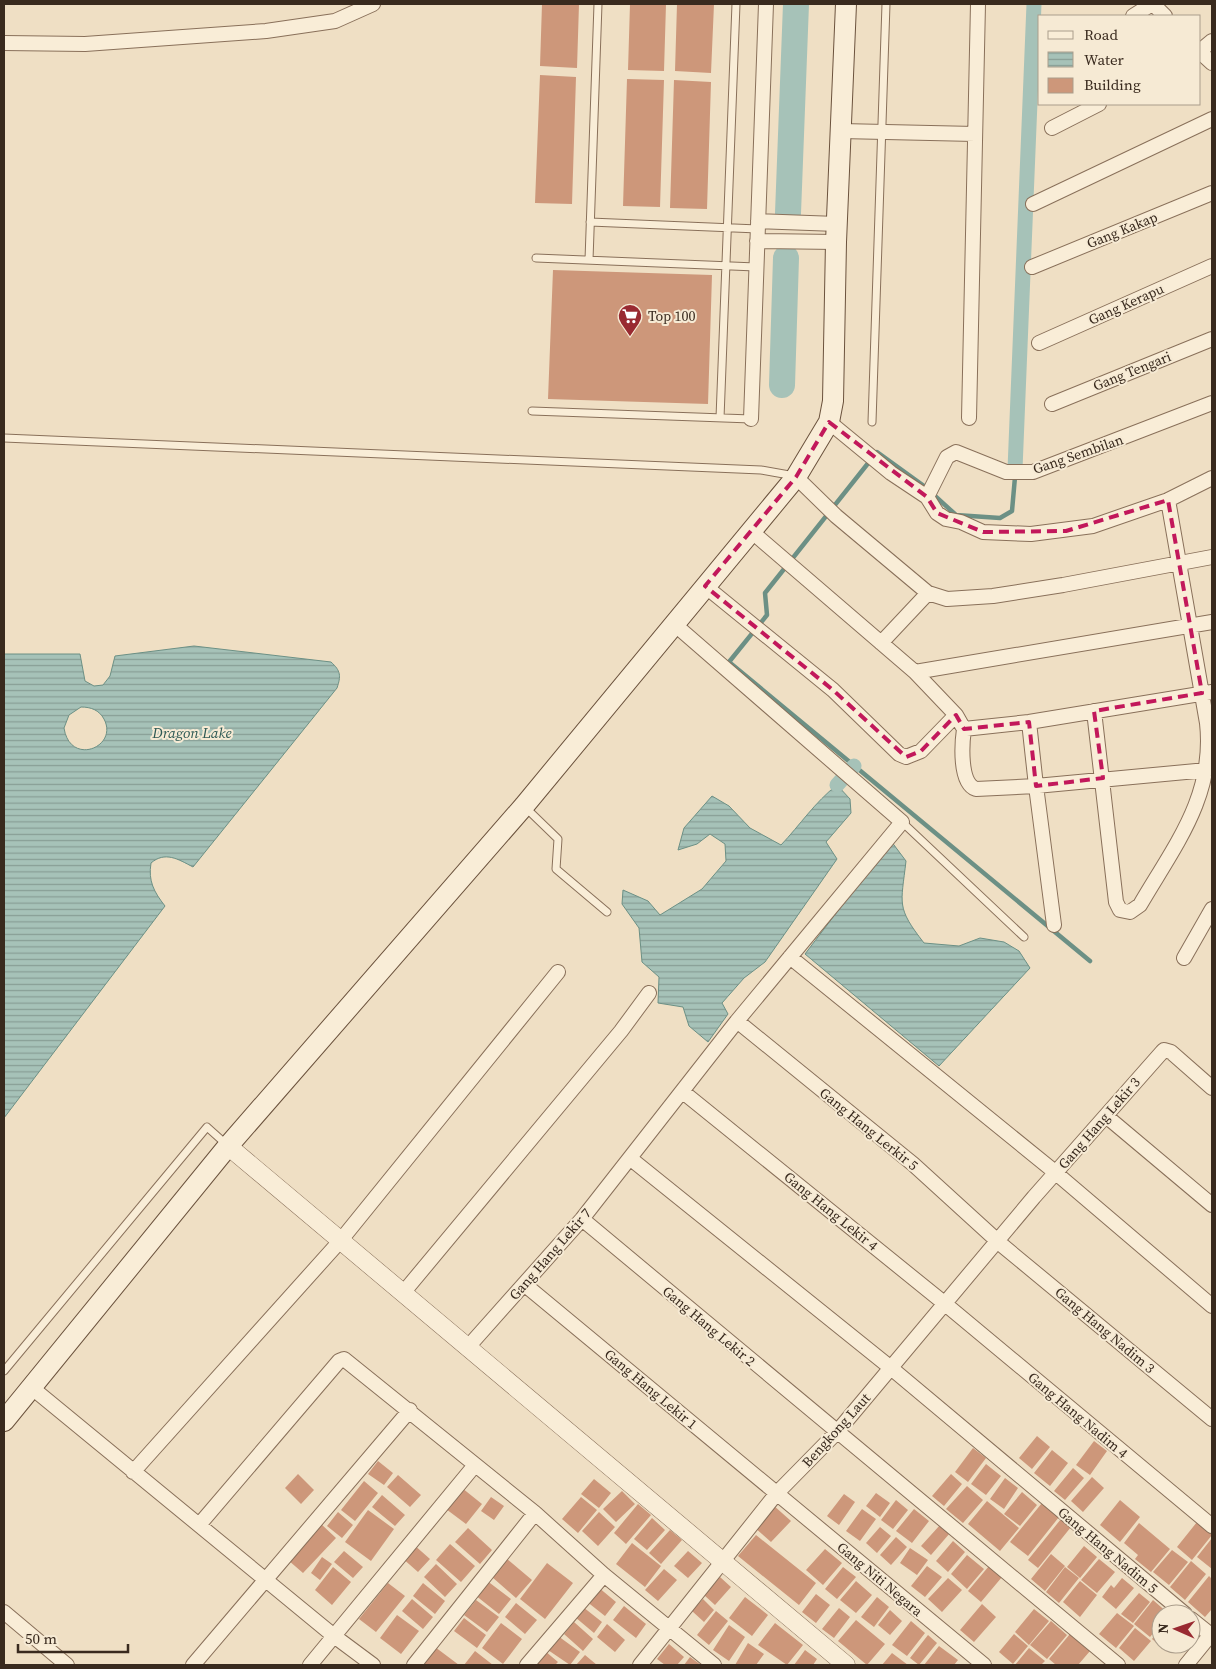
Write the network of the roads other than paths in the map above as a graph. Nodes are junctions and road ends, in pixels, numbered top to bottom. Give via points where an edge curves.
1 (373, 4) edge
2 (598, 4) edge
3 (736, 4) edge
4 (766, 4) edge
5 (846, 4) edge
6 (886, 4) edge
7 (978, 4) edge
8 (1152, 4) edge
9 (1135, 15) edge
10 (1164, 15) edge
11 (1212, 41) edge
12 (4, 43) edge
13 (1201, 51) edge
14 (1201, 53) edge
15 (1212, 63) edge
16 (1097, 105) edge
17 (1212, 120) edge
18 (1052, 128) dead end
19 (841, 131) junction
20 (882, 132) junction
21 (976, 134) junction
22 (1212, 193) edge
23 (1033, 204) dead end
24 (590, 222) junction
25 (728, 228) junction
26 (758, 230) junction
27 (837, 233) junction
28 (536, 258) dead end
29 (589, 260) junction
30 (726, 265) junction
31 (1212, 266) edge
32 (756, 267) junction
33 (1032, 267) dead end
34 (1212, 338) edge
35 (1039, 343) dead end
36 (1052, 404) dead end
37 (1212, 404) edge
38 (532, 411) dead end
39 (720, 418) junction
40 (969, 418) dead end
41 (751, 419) joint
42 (829, 422) junction
43 (872, 422) dead end
44 (4, 438) edge
45 (796, 477) junction
46 (1209, 480) edge
47 (929, 493) junction
48 (1168, 500) junction
49 (751, 531) junction
50 (1212, 557) edge
51 (1180, 562) junction
52 (706, 586) junction
53 (928, 593) junction
54 (1212, 622) edge
55 (673, 624) junction
56 (1190, 626) junction
57 (881, 643) junction
58 (915, 672) junction
59 (1207, 692) edge
60 (1094, 711) junction
61 (956, 715) junction
62 (1029, 722) junction
63 (964, 729) junction
64 (1207, 770) junction
65 (1103, 778) junction
66 (1036, 786) junction
67 (524, 806) junction
68 (902, 822) junction
69 (1212, 909) edge
70 (607, 912) dead end
71 (1054, 925) dead end
72 (1024, 936) dead end
73 (790, 957) junction
74 (1184, 958) dead end
75 (558, 972) dead end
76 (649, 993) dead end
77 (737, 1021) junction
78 (1212, 1088) edge
79 (683, 1092) junction
80 (1106, 1116) junction
81 (228, 1146) junction
82 (631, 1159) junction
83 (1056, 1173) junction
84 (1034, 1198) joint
85 (1212, 1205) edge
86 (582, 1219) junction
87 (341, 1240) junction
88 (998, 1241) junction
89 (524, 1284) junction
90 (403, 1293) junction
91 (944, 1303) junction
92 (1212, 1306) edge
93 (468, 1347) junction
94 (891, 1368) junction
95 (4, 1371) edge
96 (31, 1387) junction
97 (410, 1410) junction
98 (1212, 1419) edge
99 (4, 1421) edge
100 (837, 1432) junction
101 (475, 1464) junction
102 (133, 1472) junction
103 (777, 1493) junction
104 (535, 1513) junction
105 (199, 1525) junction
106 (1212, 1526) edge
107 (722, 1559) junction
108 (604, 1575) junction
109 (266, 1582) junction
110 (1173, 1604) edge
111 (4, 1612) edge
112 (1201, 1626) edge
113 (670, 1630) junction
114 (1212, 1634) edge
115 (334, 1636) junction
116 (1201, 1648) edge
117 (1196, 1654) edge
118 (67, 1665) edge
119 (193, 1665) edge
120 (310, 1665) edge
121 (373, 1665) edge
122 (414, 1665) edge
123 (527, 1665) edge
124 (640, 1665) edge
125 (714, 1665) edge
126 (846, 1665) edge
127 (984, 1665) edge
128 (1118, 1665) edge
129 (1186, 1665) edge

1 - 12 street via 335,20 266,31 85,44
2 - 24 lane
3 - 25 lane
4 - 26 street
5 - 19 main road
6 - 20 lane
7 - 21 street
8 - 9 street
8 - 10 street
11 - 13 street
14 - 15 street
16 - 18 street
17 - 23 street
19 - 20 street
19 - 27 main road
20 - 21 street
20 - 43 lane
21 - 40 street
22 - 33 street, Gang Kakap
24 - 25 lane
24 - 29 lane
25 - 26 lane
25 - 30 lane
26 - 27 street
26 - 27 street
26 - 32 street
27 - 42 main road via 833,401
28 - 29 lane
29 - 30 lane
30 - 32 lane
30 - 39 lane
31 - 35 street, Gang Kerapu
32 - 41 street
34 - 36 street, Gang Tengari
37 - 47 street, Gang Sembilan via 1034,472 1006,472 956,452 947,457
38 - 39 lane
39 - 41 lane
42 - 45 main road
42 - 47 street via 878,463
44 - 45 lane via 773,471
45 - 49 main road
45 - 53 street via 836,516
46 - 48 street
47 - 48 street via 937,513 946,518 982,532 1030,534 1093,526
48 - 51 street
49 - 52 main road
49 - 57 street
50 - 51 street
51 - 53 street via 993,596 947,599
51 - 56 street
52 - 55 main road
52 - 61 street via 833,690 899,754 906,757 921,751
53 - 57 street
54 - 56 street
55 - 67 main road
55 - 68 street
56 - 58 street
56 - 59 street
57 - 58 street
58 - 61 street
59 - 60 street
59 - 64 street
60 - 62 street
60 - 65 street
61 - 63 street
62 - 63 street
62 - 66 street
63 - 66 street via 962,748 970,787 976,790
64 - 65 street
64 - 65 street via 1199,801 1186,826 1140,905 1130,912 1120,910 1116,902
65 - 66 street
66 - 71 street
67 - 70 lane via 558,838 556,869
67 - 81 main road
68 - 72 lane
68 - 73 street, Gang Hang Lekir 7
69 - 74 street
73 - 77 street, Gang Hang Lekir 7
73 - 83 street
75 - 87 street
76 - 90 street
77 - 79 street, Gang Hang Lekir 7
77 - 88 street, Gang Hang Lerkir 5 via 913,1164
78 - 80 street, Gang Hang Lekir 3 via 1171,1052 1164,1050
79 - 82 street, Gang Hang Lekir 7
79 - 91 street, Gang Hang Lekir 4
80 - 83 street, Gang Hang Lekir 3
80 - 85 street
81 - 87 street
81 - 95 lane via 207,1127
81 - 96 main road
82 - 86 street, Gang Hang Lekir 7
82 - 94 street, Gang Hang Nadim 5
83 - 84 street, Gang Hang Lekir 3
83 - 92 street
84 - 88 street, Bengkong Laut
86 - 89 street, Gang Hang Lekir 7
86 - 100 street, Gang Hang Lekir 2
87 - 90 street
87 - 102 street
88 - 91 street, Bengkong Laut
88 - 98 street, Gang Hang Nadim 3
89 - 93 street, Gang Hang Lekir 7
89 - 103 street, Gang Hang Lekir 1
90 - 93 street
91 - 94 street, Bengkong Laut
91 - 106 street, Gang Hang Nadim 4
93 - 107 street
94 - 100 street, Bengkong Laut
94 - 110 street, Gang Hang Nadim 5
96 - 99 main road
96 - 102 street
97 - 101 street
97 - 105 street via 342,1359
97 - 109 street
100 - 103 street, Bengkong Laut
100 - 128 street, Gang Hang Lekir 2
101 - 104 street
101 - 115 street
102 - 105 street
103 - 107 street, Bengkong Laut
103 - 127 street, Gang Niti Negara
104 - 108 street
104 - 122 street
105 - 109 street
107 - 113 street, Bengkong Laut
107 - 126 street
108 - 113 street
108 - 123 street
109 - 115 street
109 - 119 street
111 - 118 street
112 - 114 street
113 - 124 street, Bengkong Laut
113 - 125 street
114 - 116 street
115 - 120 street
115 - 121 street
117 - 129 street

